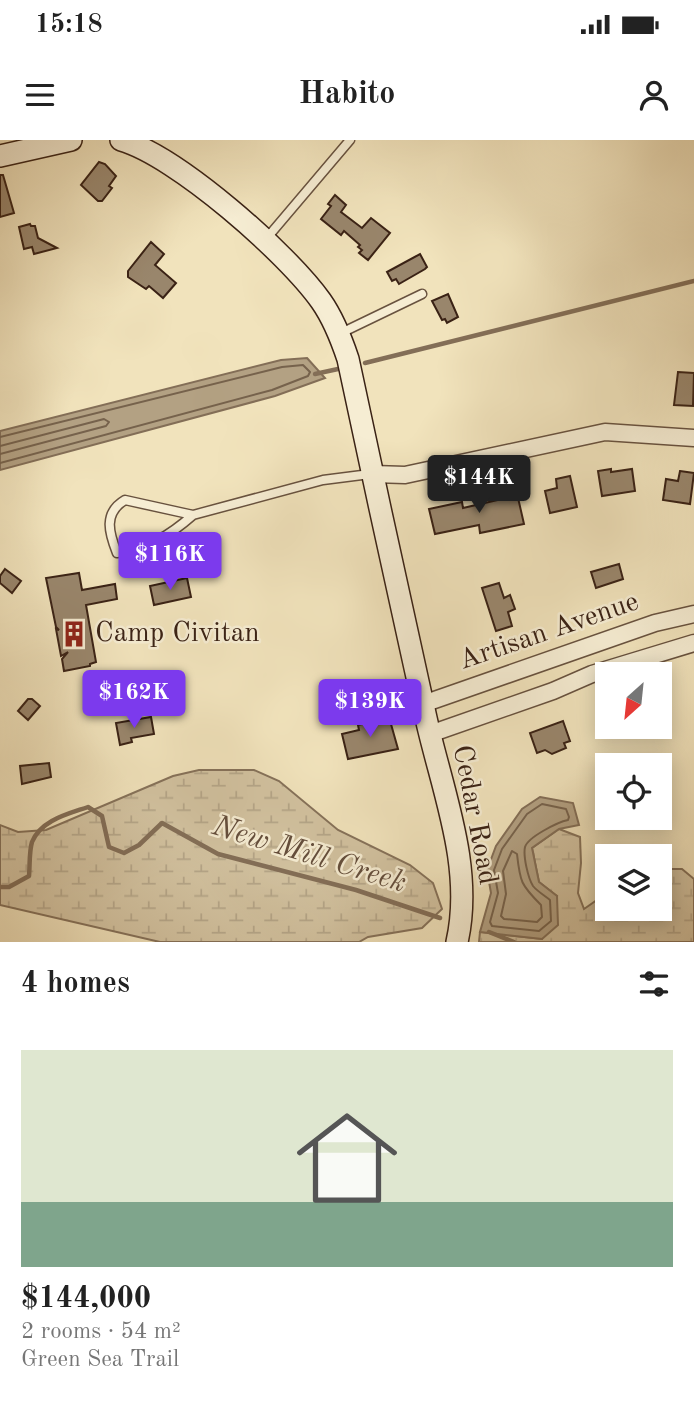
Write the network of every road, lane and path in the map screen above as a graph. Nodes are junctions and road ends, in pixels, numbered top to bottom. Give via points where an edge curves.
1 (68, 140) edge
2 (121, 140) edge
3 (350, 140) edge
4 (0, 156) edge
5 (264, 240) junction
6 (422, 294) dead end
7 (339, 334) junction
8 (694, 438) edge
9 (373, 474) junction
10 (193, 515) junction
11 (694, 614) edge
12 (694, 643) edge
13 (423, 704) junction
14 (430, 734) junction
15 (457, 942) edge

1 - 4 street
2 - 5 street, Cedar Road via 165,161
3 - 5 lane
5 - 7 street, Cedar Road via 311,288
6 - 7 lane
7 - 9 street, Cedar Road
8 - 9 street via 605,432 405,475
9 - 10 lane via 324,480
9 - 13 street, Cedar Road
10 - 10 lane via 140,550 117,553 109,517 125,500
11 - 13 street, Artisan Avenue via 655,623
12 - 14 street, Artisan Avenue via 592,674
13 - 14 street, Cedar Road
14 - 15 street, Cedar Road via 461,877

